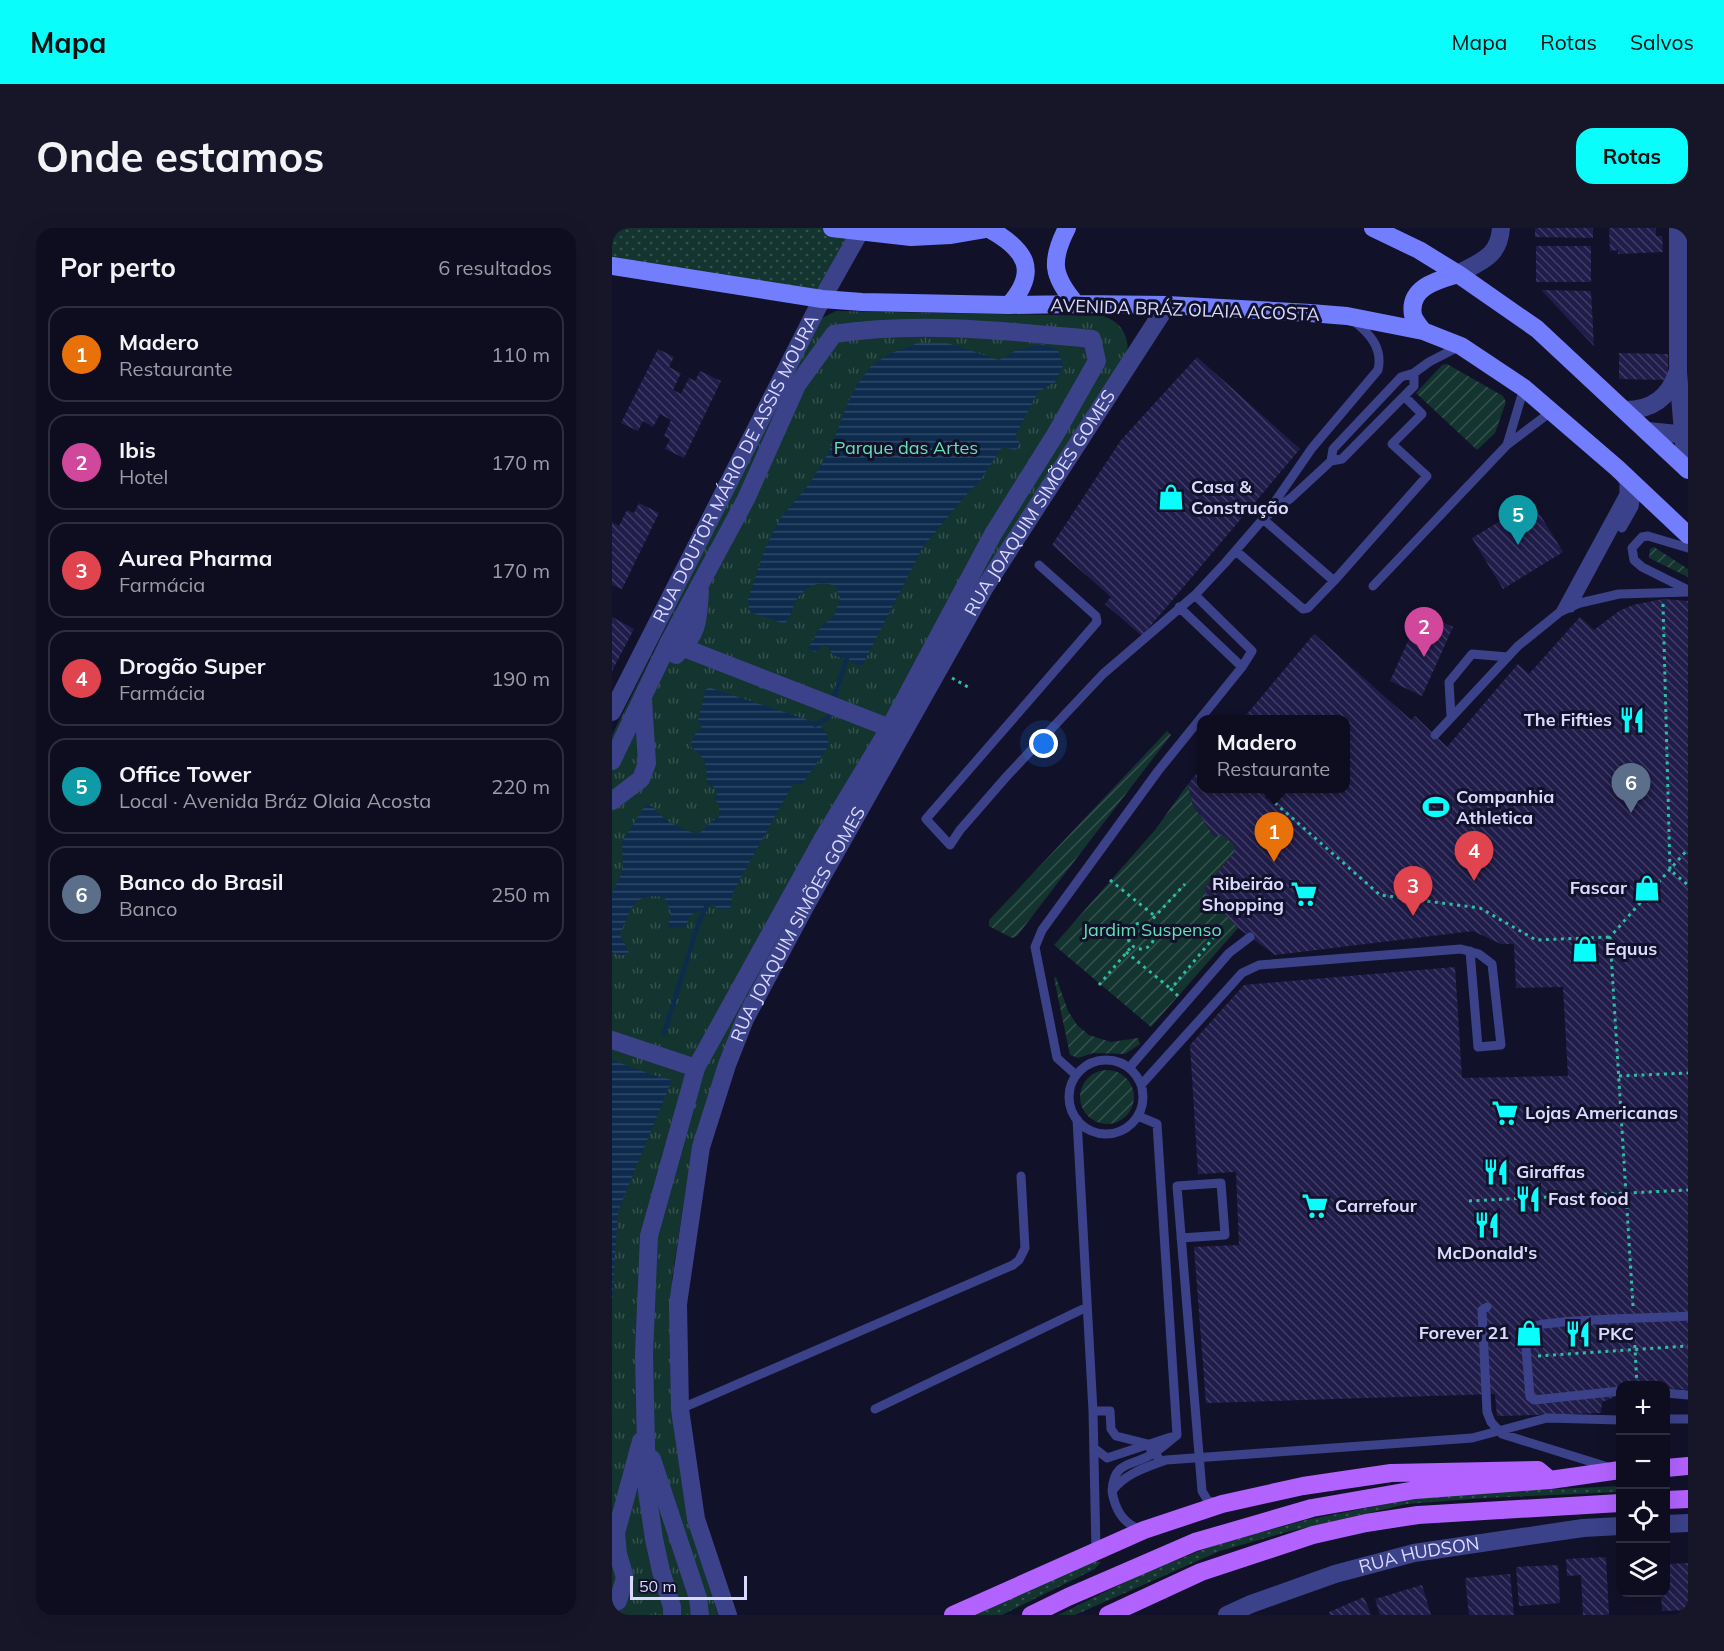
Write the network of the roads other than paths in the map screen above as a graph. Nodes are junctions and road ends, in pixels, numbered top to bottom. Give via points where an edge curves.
1 (832, 228) edge
2 (991, 228) edge
3 (1067, 228) edge
4 (1373, 228) edge
5 (1501, 228) edge
6 (1678, 228) edge
7 (861, 229) edge
8 (909, 232) edge
9 (612, 266) edge
10 (1458, 274) junction
11 (822, 299) junction
12 (1076, 304) junction
13 (1009, 305) junction
14 (1167, 305) junction
15 (1347, 316) junction
16 (1423, 332) junction
17 (1461, 346) junction
18 (1678, 372) junction
19 (1414, 373) junction
20 (1524, 388) junction
21 (1404, 396) junction
22 (1626, 410) junction
23 (1552, 411) junction
24 (1648, 431) junction
25 (1686, 435) edge
26 (1507, 445) junction
27 (1331, 461) junction
28 (1687, 469) edge
29 (1625, 476) junction
30 (1263, 519) junction
31 (1688, 535) edge
32 (1688, 548) edge
33 (1236, 550) junction
34 (1039, 564) dead end
35 (1334, 581) junction
36 (1373, 586) dead end
37 (1688, 591) edge
38 (1195, 595) junction
39 (1575, 606) junction
40 (1179, 607) junction
41 (1560, 612) junction
42 (677, 645) junction
43 (1508, 657) junction
44 (1242, 668) junction
45 (643, 698) junction
46 (612, 712) edge
47 (1204, 715) edge
48 (1451, 716) junction
49 (1197, 723) edge
50 (897, 730) junction
51 (1435, 735) dead end
52 (612, 761) edge
53 (612, 801) edge
54 (1250, 937) dead end
55 (1470, 951) junction
56 (612, 1040) edge
57 (696, 1068) junction
58 (1129, 1068) junction
59 (1076, 1075) junction
60 (1141, 1085) junction
61 (1138, 1116) junction
62 (1077, 1119) junction
63 (1021, 1176) dead end
64 (1181, 1238) junction
65 (1087, 1307) junction
66 (1487, 1307) dead end
67 (1688, 1317) edge
68 (1616, 1391) edge
69 (1670, 1394) edge
70 (1688, 1395) edge
71 (680, 1409) junction
72 (875, 1409) dead end
73 (1093, 1411) junction
74 (1616, 1419) edge
75 (1670, 1419) edge
76 (1688, 1419) edge
77 (646, 1421) junction
78 (1177, 1435) junction
79 (646, 1442) junction
80 (1148, 1444) junction
81 (1094, 1448) junction
82 (1153, 1454) junction
83 (1166, 1460) junction
84 (1688, 1466) edge
85 (1670, 1468) edge
86 (1616, 1469) edge
87 (1616, 1471) edge
88 (1550, 1480) junction
89 (1112, 1491) junction
90 (1688, 1499) edge
91 (1670, 1500) edge
92 (1616, 1503) edge
93 (1222, 1504) junction
94 (1688, 1523) edge
95 (1670, 1524) edge
96 (1616, 1526) edge
97 (1144, 1530) junction
98 (1096, 1550) junction
99 (612, 1604) edge
100 (672, 1615) edge
101 (700, 1615) edge
102 (729, 1615) edge
103 (953, 1615) edge
104 (1031, 1615) edge
105 (1108, 1615) edge
106 (1227, 1615) edge

1 - 7 street
2 - 8 street via 951,235
2 - 13 street via 1020,251 1023,258 1024,282
3 - 12 street via 1058,249 1055,271
4 - 10 street
5 - 10 street via 1496,250
6 - 18 street
7 - 8 street
7 - 11 street, RUA DOUTOR MÁRIO DE ASSIS MOURA
9 - 11 street, AVENIDA BRÁZ OLAIA ACOSTA
10 - 16 street via 1430,282 1415,298 1413,315
10 - 22 street via 1538,329
11 - 13 street, AVENIDA BRÁZ OLAIA ACOSTA
11 - 46 street, RUA DOUTOR MÁRIO DE ASSIS MOURA
12 - 13 street, AVENIDA BRÁZ OLAIA ACOSTA
12 - 14 street, AVENIDA BRÁZ OLAIA ACOSTA
14 - 15 street, AVENIDA BRÁZ OLAIA ACOSTA
14 - 50 street, RUA JOAQUIM SIMÕES GOMES
15 - 16 street, AVENIDA BRÁZ OLAIA ACOSTA
15 - 30 lane via 1367,332 1377,347 1381,358 1378,370 1312,448
16 - 17 street, AVENIDA BRÁZ OLAIA ACOSTA
17 - 19 lane
17 - 20 street, AVENIDA BRÁZ OLAIA ACOSTA
18 - 22 street via 1659,401 1649,407
18 - 25 street
19 - 21 lane via 1414,386
19 - 27 lane via 1401,377 1348,433 1333,449
20 - 23 street, AVENIDA BRÁZ OLAIA ACOSTA
20 - 26 lane
21 - 27 lane via 1342,459
21 - 35 lane via 1422,414 1392,444 1427,476
22 - 24 street
23 - 26 lane
23 - 29 street, AVENIDA BRÁZ OLAIA ACOSTA
24 - 25 street
24 - 28 street
25 - 28 street
26 - 36 lane
27 - 30 lane
29 - 31 street, AVENIDA BRÁZ OLAIA ACOSTA
29 - 39 lane via 1630,485 1629,501
29 - 41 lane via 1624,494
30 - 33 lane
30 - 35 lane
32 - 37 lane via 1648,536 1632,548 1634,560 1642,567
33 - 35 lane via 1303,609
33 - 38 lane
34 - 40 lane via 1096,616 1097,622 926,819 950,845 1007,776 1102,674
37 - 39 lane via 1634,592
38 - 40 lane
38 - 44 lane via 1252,651
39 - 41 lane
40 - 44 lane
41 - 43 lane
42 - 45 street
42 - 50 street
42 - 50 street via 701,583 746,499 797,385 834,334 874,328 979,328 1092,339 1097,361 993,534
43 - 48 lane
43 - 48 lane via 1472,654 1449,682
44 - 47 lane
45 - 52 street
45 - 53 street via 647,763 640,779
48 - 51 lane
49 - 59 lane via 1042,930 1035,947 1057,1058
50 - 57 street via 822,840
50 - 71 street, RUA JOAQUIM SIMÕES GOMES via 745,1019 727,1065 701,1147 679,1292
54 - 58 lane via 1229,953
55 - 55 lane via 1492,964 1501,1045 1478,1047
55 - 60 lane via 1259,965 1242,973
56 - 57 street
57 - 77 street via 649,1236 644,1354
58 - 59 lane via 1107,1060 1084,1067
58 - 60 lane
59 - 62 lane via 1069,1097
60 - 61 lane via 1143,1096
61 - 62 lane via 1120,1131 1108,1134 1085,1128
61 - 78 lane via 1157,1124
62 - 65 lane
63 - 71 lane via 1025,1248 1013,1265
64 - 64 lane via 1177,1186 1221,1183 1225,1235
64 - 93 lane via 1202,1491 1208,1501
65 - 72 lane
65 - 73 lane
66 - 86 lane via 1482,1310 1487,1412 1491,1422 1502,1434
67 - 68 lane via 1530,1325 1526,1329 1529,1390 1534,1401
69 - 70 lane
71 - 102 street, RUA JOAQUIM SIMÕES GOMES via 696,1519
73 - 80 lane via 1110,1411 1111,1429 1116,1436
73 - 81 lane
74 - 83 lane via 1547,1418 1472,1438
75 - 76 lane
77 - 79 street
77 - 99 street via 616,1533 625,1578 618,1601
78 - 80 lane
78 - 82 lane
79 - 100 street via 647,1491 654,1539
79 - 101 street via 698,1598
80 - 81 lane via 1107,1458
80 - 82 lane
81 - 98 lane
82 - 83 lane
82 - 89 lane via 1119,1470 1113,1478
83 - 89 lane via 1133,1472
84 - 85 main road
87 - 88 main road
88 - 93 main road via 1538,1470 1391,1473 1303,1486
88 - 104 main road via 1415,1490 1312,1508 1196,1542
89 - 97 lane via 1123,1520
90 - 91 main road
92 - 105 main road via 1418,1515 1366,1523 1313,1535 1211,1569
93 - 97 main road
94 - 95 street
96 - 106 street, RUA HUDSON via 1414,1553 1335,1574
97 - 98 main road
98 - 103 main road

